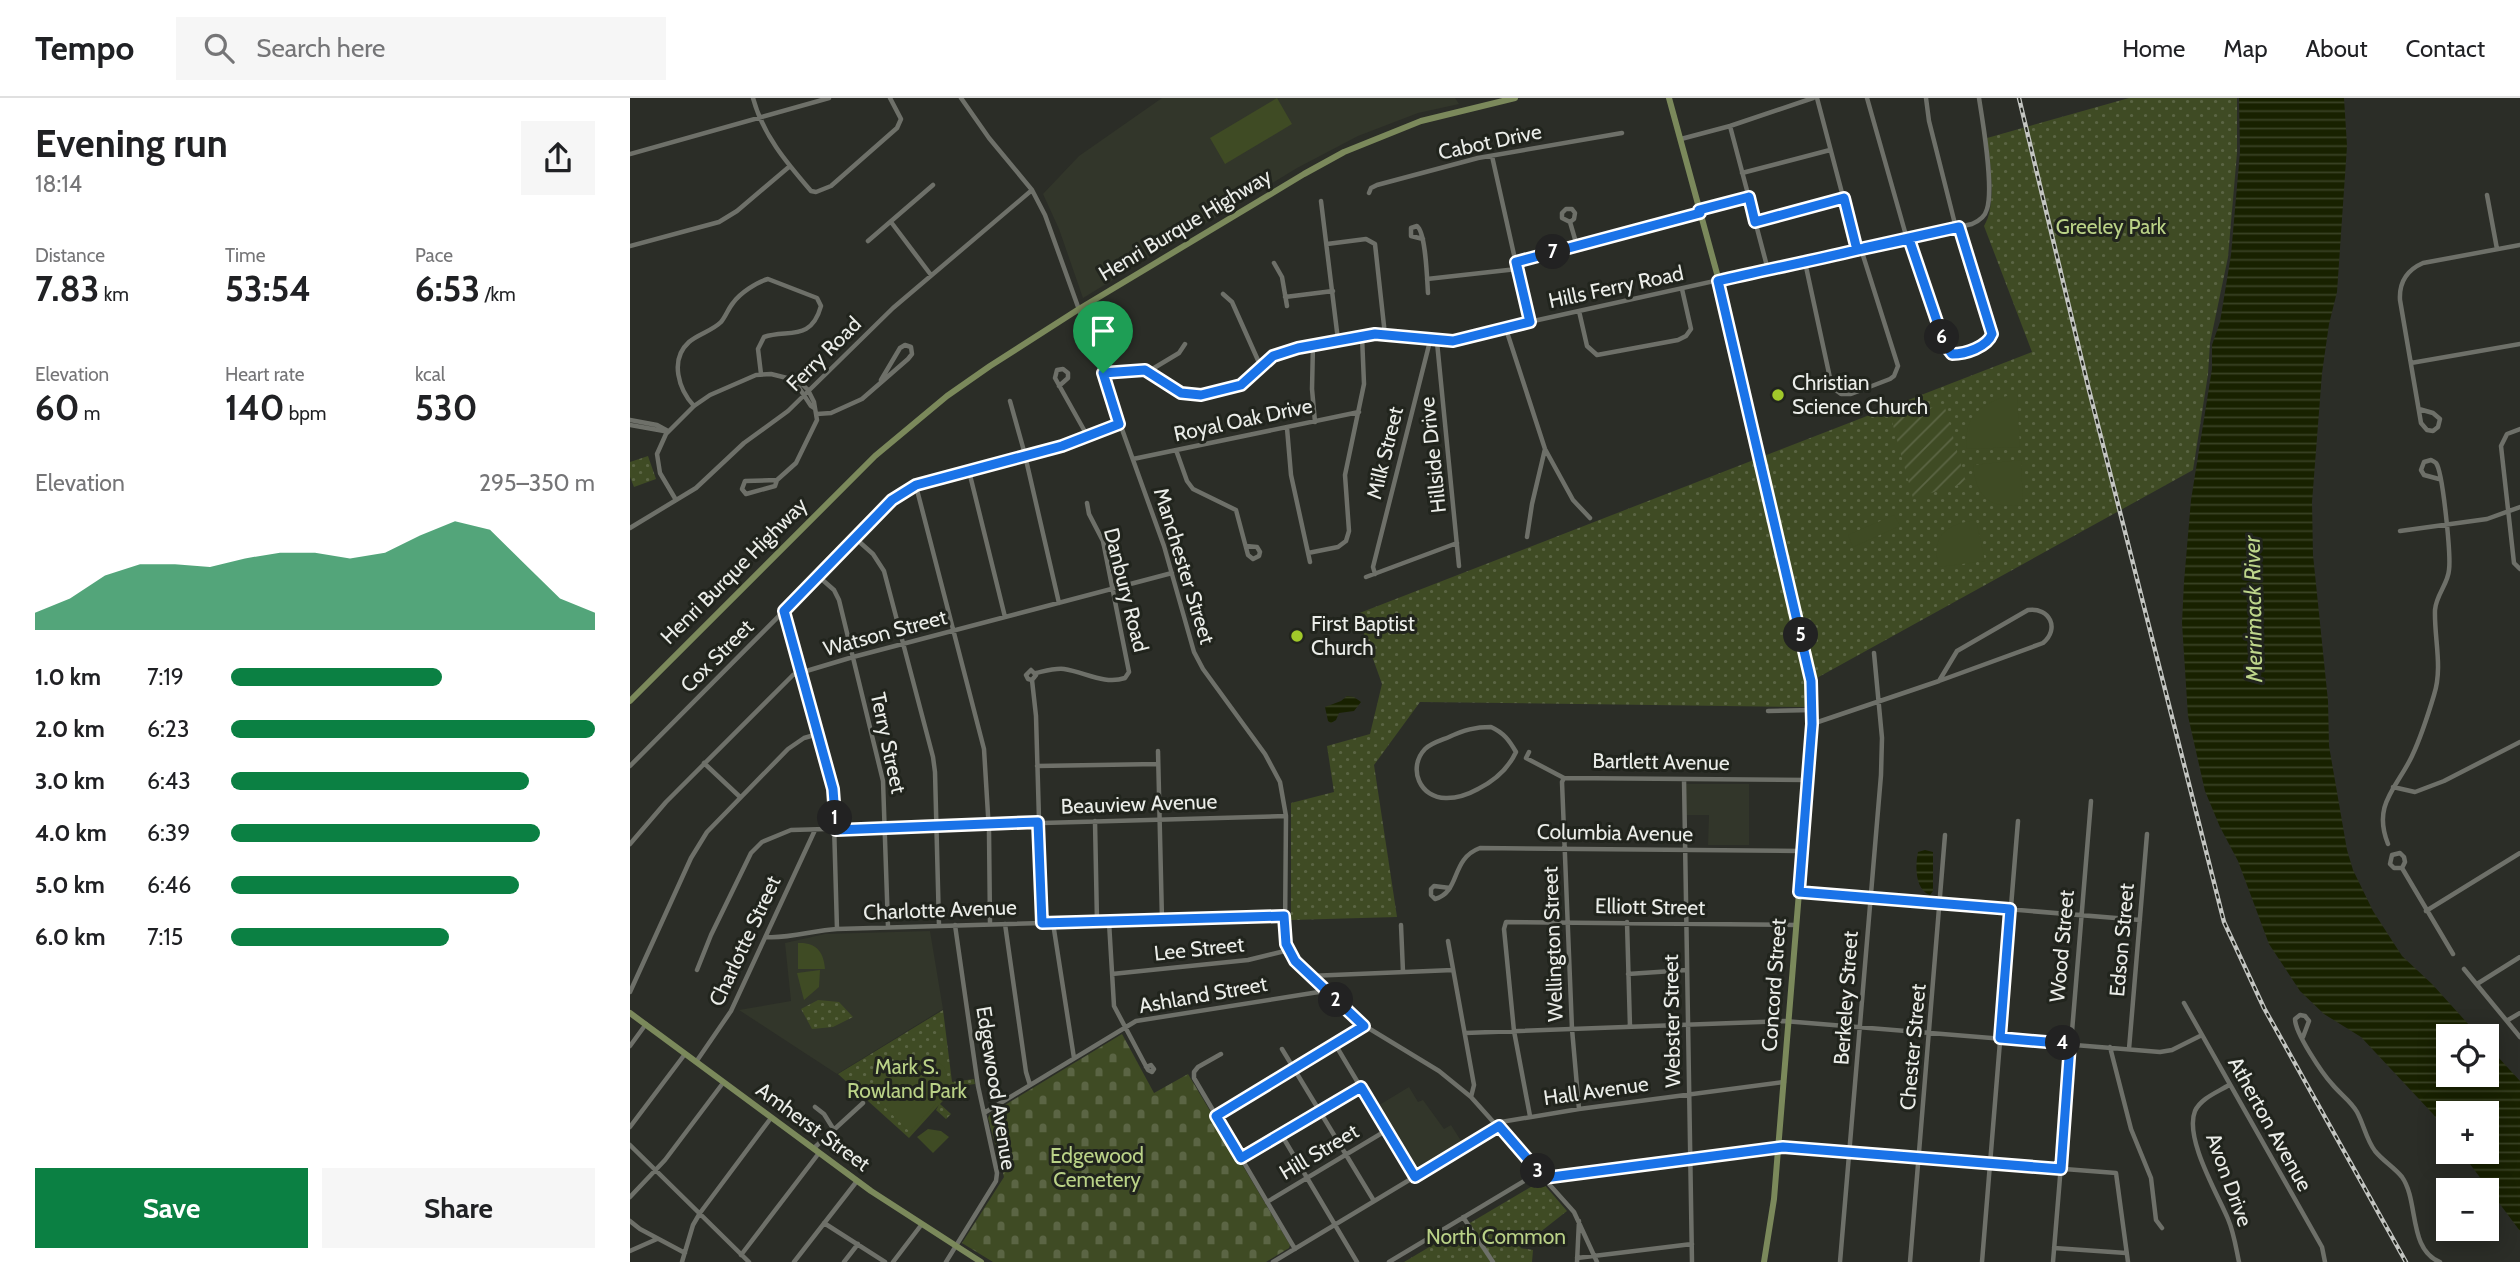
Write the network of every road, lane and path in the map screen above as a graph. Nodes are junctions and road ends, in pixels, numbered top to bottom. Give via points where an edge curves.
1 (753, 98) edge
2 (829, 98) edge
3 (890, 98) edge
4 (961, 98) edge
5 (1515, 98) edge
6 (1669, 98) edge
7 (1815, 98) edge
8 (1867, 98) edge
9 (1926, 98) edge
10 (1979, 98) edge
11 (758, 118) junction
12 (1730, 126) junction
13 (1622, 133) dead end
14 (1680, 139) junction
15 (1830, 150) junction
16 (630, 154) edge
17 (1492, 156) junction
18 (790, 166) junction
19 (1742, 173) junction
20 (933, 185) dead end
21 (1032, 190) junction
22 (1369, 193) dead end
23 (2487, 195) dead end
24 (1749, 197) junction
25 (1844, 198) junction
26 (1321, 201) dead end
27 (1700, 211) junction
28 (891, 222) junction
29 (1570, 222) dead end
30 (1755, 222) junction
31 (1958, 228) junction
32 (1423, 239) dead end
33 (1908, 239) junction
34 (868, 242) dead end
35 (1327, 244) junction
36 (2520, 245) edge
37 (630, 246) edge
38 (1577, 246) junction
39 (2497, 249) junction
40 (1859, 250) junction
41 (1516, 262) junction
42 (1805, 262) junction
43 (1274, 263) dead end
44 (1517, 269) junction
45 (1768, 270) junction
46 (931, 275) junction
47 (1427, 279) junction
48 (1718, 281) junction
49 (1682, 289) junction
50 (1333, 291) junction
51 (1429, 293) dead end
52 (1223, 294) dead end
53 (1285, 297) junction
54 (1287, 306) dead end
55 (1079, 309) junction
56 (1579, 311) junction
57 (1530, 322) junction
58 (1506, 328) junction
59 (1385, 335) junction
60 (1362, 336) junction
61 (1338, 340) junction
62 (1430, 341) junction
63 (1437, 342) junction
64 (1185, 344) dead end
65 (2520, 344) edge
66 (1313, 345) junction
67 (2411, 363) junction
68 (1261, 367) junction
69 (1149, 371) junction
70 (1103, 373) junction
71 (761, 374) junction
72 (794, 380) junction
73 (881, 380) junction
74 (1059, 386) dead end
75 (808, 390) junction
76 (803, 396) junction
77 (1010, 401) dead end
78 (694, 406) junction
79 (2419, 409) junction
80 (816, 411) junction
81 (1359, 412) junction
82 (630, 422) edge
83 (1315, 422) junction
84 (1119, 424) junction
85 (1287, 428) junction
86 (2520, 429) edge
87 (668, 432) junction
88 (1088, 437) junction
89 (1545, 449) junction
90 (1176, 450) junction
91 (1024, 456) junction
92 (1133, 459) junction
93 (969, 471) junction
94 (2439, 479) junction
95 (777, 480) junction
96 (916, 485) junction
97 (674, 502) junction
98 (1087, 503) dead end
99 (2520, 507) edge
100 (2507, 513) junction
101 (1590, 518) dead end
102 (2447, 525) junction
103 (630, 528) edge
104 (2400, 531) dead end
105 (1527, 537) dead end
106 (855, 538) junction
107 (1457, 543) junction
108 (1245, 546) dead end
109 (2512, 548) junction
110 (2520, 551) edge
111 (1308, 553) junction
112 (1310, 562) dead end
113 (1459, 566) dead end
114 (2520, 569) edge
115 (1172, 573) junction
116 (1375, 574) junction
117 (818, 576) junction
118 (1366, 577) dead end
119 (1112, 589) junction
120 (1059, 603) junction
121 (784, 611) junction
122 (1005, 617) junction
123 (954, 631) junction
124 (904, 644) junction
125 (1874, 653) dead end
126 (853, 657) junction
127 (802, 671) junction
128 (1036, 673) junction
129 (1032, 680) junction
130 (1939, 681) junction
131 (630, 701) edge
132 (1879, 702) junction
133 (1768, 710) dead end
134 (1812, 710) junction
135 (1812, 724) junction
136 (818, 734) junction
137 (2520, 742) edge
138 (1158, 751) dead end
139 (1516, 752) junction
140 (1529, 752) dead end
141 (1526, 758) junction
142 (705, 763) junction
143 (1158, 764) junction
144 (630, 766) edge
145 (1037, 766) junction
146 (1564, 778) junction
147 (1684, 779) junction
148 (1808, 780) junction
149 (2393, 788) junction
150 (739, 797) junction
151 (2091, 801) dead end
152 (1286, 816) junction
153 (1159, 818) junction
154 (1095, 821) junction
155 (2018, 821) dead end
156 (1038, 822) junction
157 (988, 824) junction
158 (937, 826) junction
159 (886, 827) junction
160 (815, 830) junction
161 (836, 830) junction
162 (2147, 834) dead end
163 (1945, 835) dead end
164 (630, 844) edge
165 (2388, 844) dead end
166 (1565, 847) junction
167 (1685, 850) junction
168 (1802, 851) junction
169 (2520, 853) edge
170 (2402, 867) dead end
171 (1450, 888) dead end
172 (1799, 892) junction
173 (1869, 898) junction
174 (1940, 904) junction
175 (2010, 909) junction
176 (2426, 911) junction
177 (2081, 915) junction
178 (1284, 916) junction
179 (1162, 920) junction
180 (2140, 920) junction
181 (1567, 921) junction
182 (1097, 922) junction
183 (1109, 922) junction
184 (1627, 922) junction
185 (1042, 923) junction
186 (1053, 923) junction
187 (1686, 923) junction
188 (990, 924) junction
189 (1005, 924) junction
190 (955, 925) junction
191 (1401, 925) dead end
192 (1796, 925) junction
193 (939, 926) junction
194 (888, 927) junction
195 (837, 929) junction
196 (766, 937) junction
197 (1448, 941) dead end
198 (1289, 950) junction
199 (2453, 954) dead end
200 (2520, 957) edge
201 (2464, 969) dead end
202 (1453, 970) junction
203 (1687, 970) junction
204 (697, 971) dead end
205 (1403, 972) junction
206 (1112, 974) junction
207 (1628, 974) junction
208 (1309, 976) junction
209 (2477, 984) junction
210 (1326, 991) junction
211 (630, 992) edge
212 (2184, 1003) dead end
213 (630, 1013) edge
214 (2520, 1013) edge
215 (2508, 1020) junction
216 (1789, 1021) junction
217 (646, 1024) junction
218 (1688, 1025) junction
219 (1364, 1026) junction
220 (1125, 1027) junction
221 (1630, 1027) junction
222 (1859, 1027) junction
223 (1572, 1029) junction
224 (1514, 1031) junction
225 (1930, 1032) junction
226 (1465, 1033) junction
227 (2202, 1035) junction
228 (2303, 1037) junction
229 (2520, 1037) edge
230 (2000, 1038) junction
231 (1335, 1044) junction
232 (2070, 1044) junction
233 (630, 1046) edge
234 (2110, 1047) junction
235 (1282, 1049) dead end
236 (2129, 1049) junction
237 (685, 1054) junction
238 (1221, 1054) dead end
239 (1074, 1058) junction
240 (696, 1062) junction
241 (1146, 1067) dead end
242 (1294, 1068) junction
243 (1784, 1082) junction
244 (723, 1083) junction
245 (1030, 1085) junction
246 (2229, 1085) junction
247 (1361, 1087) junction
248 (1689, 1093) junction
249 (1471, 1097) junction
250 (863, 1103) dead end
251 (815, 1107) dead end
252 (1579, 1108) junction
253 (1320, 1111) junction
254 (984, 1113) junction
255 (1216, 1116) junction
256 (1530, 1116) junction
257 (771, 1118) junction
258 (1497, 1125) junction
259 (630, 1127) edge
260 (834, 1130) junction
261 (1387, 1130) junction
262 (1281, 1135) junction
263 (630, 1145) edge
264 (1779, 1147) junction
265 (816, 1151) junction
266 (1849, 1152) junction
267 (1346, 1154) junction
268 (1919, 1157) junction
269 (1241, 1158) junction
270 (1690, 1158) junction
271 (1990, 1163) junction
272 (2061, 1169) junction
273 (656, 1170) junction
274 (1539, 1172) junction
275 (1415, 1177) junction
276 (1306, 1178) junction
277 (1544, 1178) junction
278 (857, 1181) junction
279 (630, 1197) edge
280 (1374, 1201) junction
281 (1267, 1202) junction
282 (699, 1213) junction
283 (1463, 1217) junction
284 (1579, 1220) junction
285 (630, 1221) edge
286 (824, 1223) junction
287 (922, 1224) junction
288 (1335, 1225) junction
289 (2162, 1228) dead end
290 (657, 1239) junction
291 (858, 1244) junction
292 (1692, 1244) junction
293 (956, 1246) junction
294 (2054, 1248) junction
295 (1295, 1249) junction
296 (630, 1251) edge
297 (685, 1253) junction
298 (2126, 1253) junction
299 (741, 1255) junction
300 (1596, 1259) edge
301 (1577, 1260) edge
302 (979, 1261) edge
303 (682, 1262) edge
304 (749, 1262) edge
305 (794, 1262) edge
306 (844, 1262) edge
307 (885, 1262) edge
308 (893, 1262) edge
309 (946, 1262) edge
310 (1273, 1262) edge
311 (1357, 1262) edge
312 (1389, 1262) edge
313 (1493, 1262) edge
314 (1692, 1262) edge
315 (1764, 1262) edge
316 (1840, 1262) edge
317 (1910, 1262) edge
318 (1982, 1262) edge
319 (2053, 1262) edge
320 (2127, 1262) edge
321 (2239, 1262) edge
322 (2325, 1262) edge
323 (2440, 1262) edge

1 - 11 street
2 - 11 street
3 - 18 street via 900,113 900,124 827,189 811,191
4 - 21 street, Manchester Street
5 - 55 main road, Henri Burque Highway via 1422,121 1344,152
6 - 14 main road, Concord Street
7 - 12 street
7 - 15 street
8 - 33 street
9 - 31 street
10 - 31 street, Hills Ferry Road via 1988,208 1979,221
11 - 16 street
11 - 18 street
12 - 14 street
12 - 19 street
13 - 17 street, Cabot Drive
14 - 27 main road, Concord Street
15 - 19 street
15 - 25 street
17 - 22 street, Cabot Drive via 1377,185
17 - 41 street
18 - 37 street via 719,222
19 - 24 street
20 - 28 street
21 - 46 street, Ferry Road
21 - 55 street, Manchester Street
23 - 39 street
24 - 27 street
24 - 30 street
25 - 30 street
25 - 40 street
26 - 35 street
27 - 38 street
27 - 48 main road, Concord Street
28 - 34 street
28 - 46 street
29 - 38 street
30 - 45 street
31 - 33 street, Hills Ferry Road
31 - 33 street via 1992,334 1982,345 1963,353 1952,354 1945,345
32 - 47 street
33 - 40 street, Hills Ferry Road
35 - 50 street
35 - 59 street via 1371,240 1377,249
36 - 39 street
38 - 41 street
39 - 67 street via 2423,263 2407,274 2400,300
40 - 42 street, Hills Ferry Road
40 - 42 street via 1898,366 1890,379 1852,394 1841,394 1833,387
41 - 44 street
42 - 45 street, Hills Ferry Road
43 - 53 street
44 - 47 street
44 - 57 street
45 - 48 street, Hills Ferry Road
46 - 75 street, Ferry Road
47 - 51 street
48 - 49 street, Hills Ferry Road
48 - 134 main road, Concord Street via 1807,661
49 - 56 street, Hills Ferry Road
49 - 56 street via 1690,329 1675,341 1597,355 1587,346
50 - 53 street
50 - 61 street
52 - 68 street via 1232,302
53 - 54 street
55 - 70 street, Manchester Street
55 - 131 main road, Henri Burque Highway via 960,387 875,456
56 - 57 street, Hills Ferry Road
57 - 58 street, Hills Ferry Road
58 - 63 street, Hills Ferry Road via 1465,340
58 - 89 street
59 - 60 street, Hills Ferry Road
59 - 62 street, Hills Ferry Road
60 - 61 street, Hills Ferry Road
60 - 81 street via 1364,384
61 - 66 street, Hills Ferry Road
62 - 63 street, Hills Ferry Road
62 - 116 street, Milk Street via 1373,567
63 - 107 street, Hillside Drive
64 - 69 street via 1179,353
65 - 67 street
66 - 68 street, Hills Ferry Road via 1278,353
66 - 83 street
67 - 79 street
68 - 69 street, Hills Ferry Road via 1241,385 1196,396 1181,393
69 - 70 street
70 - 84 street, Manchester Street
71 - 72 street
71 - 78 street
71 - 78 street via 758,349 764,337 802,331 821,306 817,298 774,280 764,280 739,296 721,322 684,347 680,382
72 - 75 street
72 - 76 street
73 - 73 street via 908,359 911,347 900,348
73 - 80 street via 862,399 829,414
74 - 88 street
75 - 76 street, Ferry Road
75 - 80 street
76 - 80 street
76 - 97 street, Ferry Road
77 - 91 street
78 - 87 street
79 - 79 street via 2436,414 2438,427 2424,429
80 - 95 street via 815,427 796,463
81 - 83 street, Royal Oak Drive
81 - 111 street via 1345,475 1348,536 1338,547
82 - 87 street
83 - 85 street, Royal Oak Drive
84 - 88 street, Cox Street
84 - 92 street, Manchester Street
85 - 90 street, Royal Oak Drive
85 - 111 street via 1291,475
86 - 100 street via 2507,434 2501,446
87 - 97 street via 657,458
88 - 91 street, Cox Street
89 - 101 street via 1573,500
89 - 105 street
90 - 92 street, Royal Oak Drive
90 - 108 street via 1193,489 1237,510
91 - 93 street, Cox Street
91 - 120 street
92 - 115 street, Manchester Street
93 - 96 street, Cox Street
93 - 122 street
94 - 94 street via 2424,475 2424,462 2436,463
94 - 102 street
95 - 95 street via 747,480 742,489 751,494 775,486
96 - 106 street, Cox Street via 892,500
96 - 123 street
97 - 103 street, Ferry Road
98 - 119 street, Danbury Road via 1103,541
99 - 100 street
100 - 102 street
100 - 109 street
102 - 104 street
102 - 149 street via 2449,572 2435,611 2436,690 2413,754
106 - 117 street, Cox Street
106 - 124 street via 884,571
107 - 113 street, Hillside Drive
107 - 116 street
109 - 110 street
109 - 114 street
111 - 112 street
115 - 119 street, Watson Street
115 - 152 street, Manchester Street via 1194,652 1270,763
116 - 118 street
117 - 121 street, Cox Street
117 - 126 street, Terry Street via 837,595
119 - 120 street, Watson Street
119 - 128 street, Danbury Road via 1129,667 1127,676 1108,680 1062,669
120 - 122 street, Watson Street
121 - 127 street
121 - 144 street, Cox Street
122 - 123 street, Watson Street
123 - 124 street, Watson Street
123 - 157 street via 984,749
124 - 126 street, Watson Street
124 - 158 street via 933,757
125 - 132 street, Berkeley Street
126 - 127 street, Watson Street
126 - 159 street, Terry Street via 883,776
127 - 136 street
127 - 142 street, Watson Street via 782,684
128 - 129 street
128 - 129 street via 1026,673
129 - 145 street
130 - 130 street via 1961,648 2028,610 2040,610 2049,617 2052,629 2043,643
130 - 132 street
132 - 135 street
132 - 173 street, Berkeley Street via 1881,775
133 - 134 street
134 - 135 main road, Concord Street
135 - 148 main road, Concord Street
136 - 150 street via 793,744
136 - 161 street via 833,789
137 - 149 street via 2415,792
138 - 143 street
139 - 139 street via 1501,732 1491,727 1468,729 1424,750 1417,763 1418,782 1437,796 1466,794 1493,780
139 - 141 street, Bartlett Avenue
140 - 141 street
141 - 146 street, Bartlett Avenue
142 - 150 street
142 - 164 street, Watson Street
143 - 145 street
143 - 153 street
145 - 156 street
146 - 147 street, Bartlett Avenue
146 - 166 street, Wellington Street
147 - 148 street, Bartlett Avenue
147 - 167 street, Webster Street
148 - 168 main road, Concord Street
149 - 165 street via 2383,815
150 - 211 street via 707,832 691,858
151 - 177 street, Wood Street
152 - 153 street, Beauview Avenue
152 - 178 street, Manchester Street
153 - 154 street, Beauview Avenue
153 - 179 street
154 - 156 street, Beauview Avenue
154 - 182 street
155 - 175 street
156 - 157 street, Beauview Avenue
156 - 185 street
157 - 158 street, Beauview Avenue
157 - 188 street
158 - 159 street, Beauview Avenue
158 - 193 street
159 - 161 street, Beauview Avenue
159 - 194 street, Terry Street
160 - 161 street, Beauview Avenue
160 - 196 street, Charlotte Street
160 - 204 street, Beauview Avenue via 791,830 754,849
161 - 195 street
162 - 180 street, Edson Street
163 - 174 street, Chester Street
166 - 167 street, Columbia Avenue
166 - 171 street, Columbia Avenue via 1475,850 1464,858
166 - 181 street, Wellington Street
167 - 168 street, Columbia Avenue
167 - 187 street, Webster Street
168 - 172 main road, Concord Street
169 - 176 street
170 - 176 street
172 - 173 street
172 - 192 main road, Concord Street
173 - 174 street
173 - 222 street, Berkeley Street
174 - 175 street
174 - 225 street, Chester Street
175 - 177 street
175 - 230 street
176 - 199 street
177 - 180 street
177 - 232 street, Wood Street
178 - 179 street, Charlotte Avenue
178 - 198 street, Manchester Street
179 - 183 street, Charlotte Avenue
180 - 236 street, Edson Street
181 - 184 street, Elliott Street
181 - 223 street, Wellington Street
181 - 224 street, Elliott Street via 1513,920 1504,924
182 - 183 street, Charlotte Avenue
182 - 186 street, Charlotte Avenue
183 - 206 street
184 - 187 street, Elliott Street
184 - 207 street
185 - 186 street, Charlotte Avenue
185 - 189 street, Charlotte Avenue
186 - 239 street
187 - 192 street, Elliott Street
187 - 203 street, Webster Street
188 - 189 street, Charlotte Avenue
188 - 190 street, Charlotte Avenue
189 - 245 street
190 - 193 street, Charlotte Avenue
190 - 254 street, Edgewood Avenue
191 - 205 street
192 - 216 main road, Concord Street
193 - 194 street, Charlotte Avenue
194 - 195 street, Charlotte Avenue
195 - 196 street, Charlotte Avenue
196 - 240 street, Charlotte Street via 731,1012
197 - 202 street
198 - 206 street, Lee Street via 1234,961
198 - 208 street, Manchester Street
200 - 209 street
201 - 209 street
202 - 205 street
202 - 226 street
203 - 207 street
203 - 218 street, Webster Street
205 - 208 street
206 - 220 street via 1114,1006
207 - 221 street
208 - 210 street, Manchester Street
209 - 215 street
210 - 219 street, Manchester Street
210 - 220 street, Ashland Street via 1146,1018
212 - 227 street, Atherton Avenue
213 - 217 main road, Amherst Street
214 - 215 street
215 - 229 street
216 - 218 street
216 - 222 street
216 - 243 main road, Concord Street
217 - 233 street
217 - 237 main road, Amherst Street
218 - 221 street
218 - 248 street, Webster Street
219 - 231 street
219 - 249 street, Manchester Street via 1426,1062
220 - 239 street, Ashland Street
220 - 241 street
221 - 223 street
222 - 225 street
222 - 266 street, Berkeley Street
223 - 224 street
223 - 252 street, Wellington Street
224 - 226 street
224 - 256 street
225 - 230 street
225 - 268 street, Chester Street
226 - 249 street via 1474,1085
227 - 236 street via 2166,1051
227 - 246 street, Atherton Avenue
228 - 228 street via 2309,1021 2302,1015 2295,1021
228 - 323 street via 2325,1075 2357,1113 2372,1146 2402,1178 2420,1240
230 - 232 street
230 - 271 street
231 - 242 street
231 - 247 street
232 - 234 street
232 - 272 street, Wood Street
234 - 236 street
234 - 289 street via 2151,1178 2156,1220
235 - 242 street
237 - 240 main road, Amherst Street
237 - 259 street
238 - 255 street via 1194,1072
239 - 245 street, Ashland Street
240 - 244 main road, Amherst Street
242 - 253 street
242 - 255 street
243 - 248 street, Hall Avenue
243 - 264 main road, Concord Street
244 - 257 main road, Amherst Street
244 - 273 street
245 - 254 street, Ashland Street
246 - 321 street, Avon Drive via 2200,1104 2193,1127 2208,1178 2230,1224
246 - 322 street, Atherton Avenue via 2322,1247
247 - 253 street
247 - 261 street
248 - 252 street, Hall Avenue
248 - 270 street, Webster Street
249 - 258 street, Manchester Street
250 - 260 street
251 - 260 street
252 - 256 street, Hall Avenue
253 - 262 street
253 - 267 street
254 - 293 street, Edgewood Avenue via 997,1178
255 - 269 street
256 - 258 street, Hall Avenue
257 - 265 main road, Amherst Street
257 - 282 street
258 - 274 street, Manchester Street
258 - 275 street, Hall Avenue
260 - 265 street
261 - 267 street, Hill Street
261 - 275 street
262 - 269 street
262 - 276 street
263 - 273 street
264 - 266 street
264 - 270 street
264 - 315 main road, Concord Street
265 - 278 main road, Amherst Street
265 - 299 street
266 - 268 street
266 - 316 street, Berkeley Street
267 - 276 street, Hill Street
267 - 280 street
268 - 271 street
268 - 317 street, Chester Street
269 - 281 street
270 - 277 street
270 - 292 street, Webster Street
271 - 272 street
271 - 318 street
272 - 294 street, Wood Street
272 - 298 street via 2116,1174
273 - 279 street
273 - 282 street
274 - 277 street, Manchester Street
274 - 283 street
275 - 280 street, Hall Avenue
276 - 281 street, Hill Street
276 - 288 street
277 - 284 street, Manchester Street
278 - 286 street
278 - 287 main road, Amherst Street
280 - 288 street, Hall Avenue
281 - 295 street
282 - 297 street
282 - 299 street
283 - 312 street
283 - 313 street
284 - 300 street, Manchester Street
284 - 301 street
285 - 290 street
286 - 291 street
286 - 305 street
287 - 293 main road, Amherst Street
287 - 308 street
288 - 295 street, Hall Avenue
288 - 311 street
290 - 296 street
290 - 297 street
291 - 306 street
291 - 307 street
292 - 300 street
292 - 314 street, Webster Street
293 - 302 main road, Amherst Street
293 - 309 street, Edgewood Avenue
294 - 298 street
294 - 319 street, Wood Street
295 - 310 street, Hall Avenue
297 - 303 street
298 - 320 street
299 - 304 street
300 - 301 street

